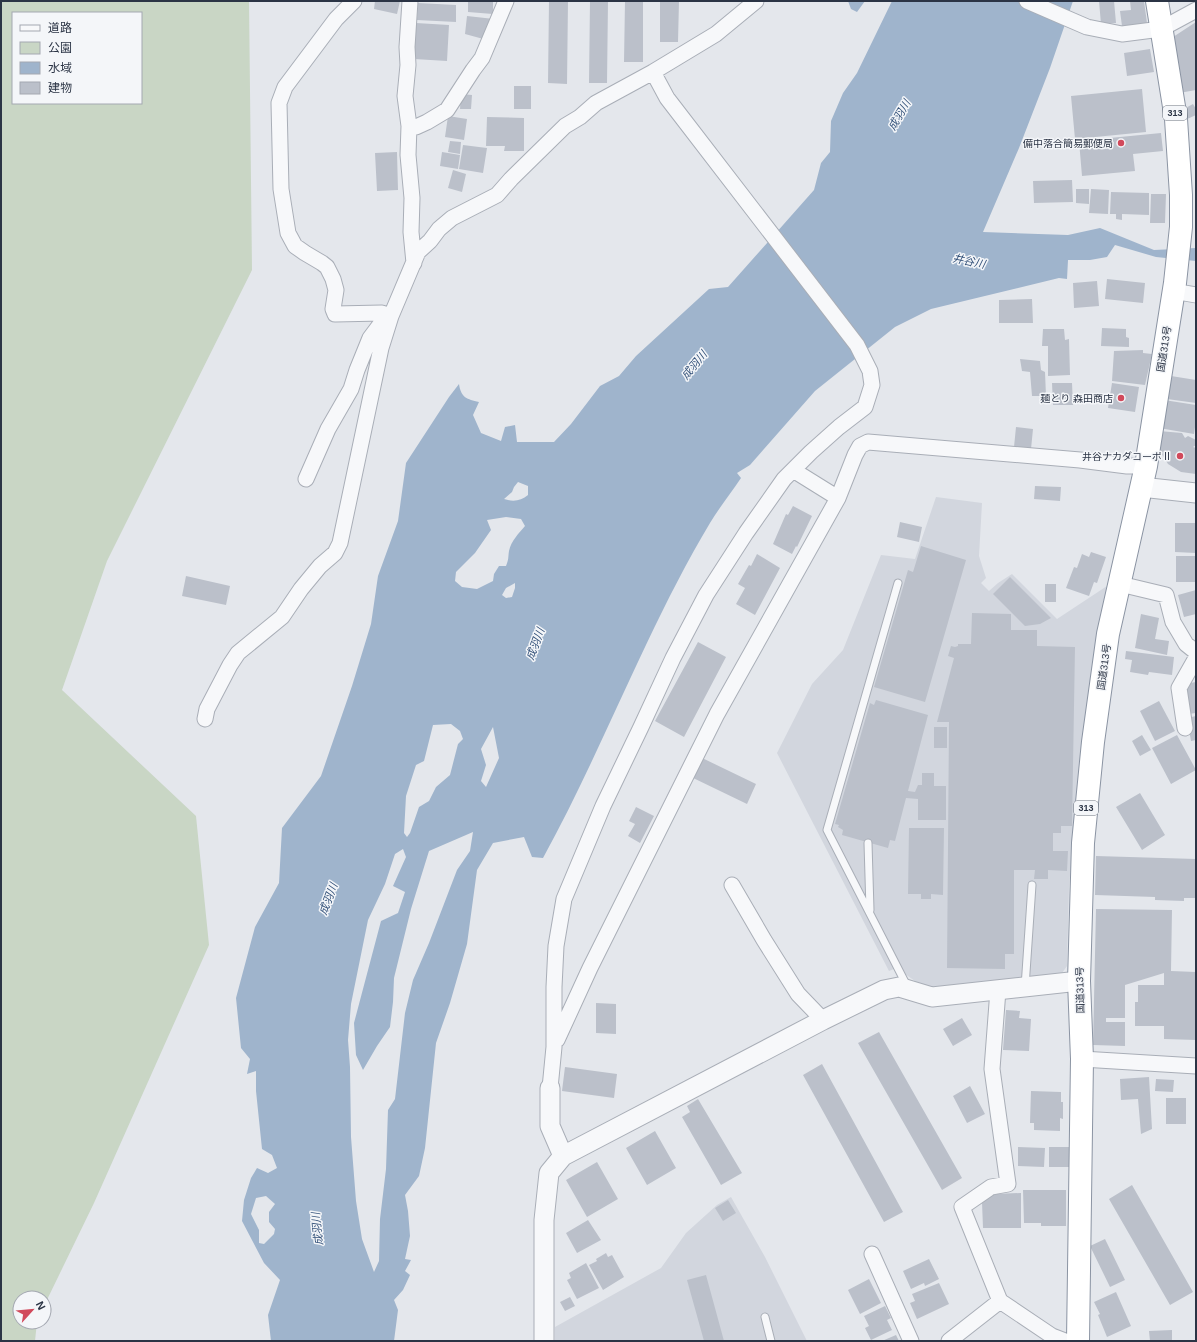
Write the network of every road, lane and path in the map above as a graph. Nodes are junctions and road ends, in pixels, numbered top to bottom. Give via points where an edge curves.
1 (354, 1) edge
2 (410, 1) edge
3 (506, 1) edge
4 (756, 1) edge
5 (1027, 1) edge
6 (1157, 1) edge
7 (1196, 10) edge
8 (1161, 29) junction
9 (655, 76) junction
10 (409, 126) junction
11 (414, 263) junction
12 (1174, 287) junction
13 (1196, 295) edge
14 (391, 316) junction
15 (1146, 466) junction
16 (793, 470) junction
17 (306, 479) dead end
18 (1141, 487) junction
19 (1196, 493) edge
20 (838, 498) junction
21 (898, 583) dead end
22 (1120, 584) junction
23 (1196, 652) edge
24 (1196, 658) edge
25 (205, 719) dead end
26 (1185, 728) dead end
27 (868, 842) dead end
28 (732, 885) dead end
29 (1032, 885) dead end
30 (870, 913) junction
31 (1079, 981) junction
32 (1025, 987) junction
33 (909, 990) junction
34 (998, 990) junction
35 (823, 1020) junction
36 (554, 1047) junction
37 (1082, 1058) junction
38 (1196, 1066) edge
39 (550, 1088) joint
40 (562, 1156) junction
41 (872, 1254) dead end
42 (1000, 1300) junction
43 (765, 1317) dead end
44 (544, 1341) edge
45 (771, 1341) edge
46 (911, 1341) edge
47 (949, 1341) edge
48 (1065, 1341) edge
49 (1078, 1341) edge

1 - 14 street via 336,19 285,87 279,102 281,190 288,233 295,246 322,263 333,278 336,290 333,309 335,314 382,313
2 - 10 street via 406,96
3 - 10 street via 482,58 447,110 416,127
4 - 9 street via 716,34
5 - 8 street via 1087,27 1122,34
6 - 8 highway, 国道313号 / 313
7 - 8 street
8 - 12 highway, 国道313号 / 313 via 1176,119 1181,195 1181,227
9 - 11 street via 596,103 565,126 497,195 452,218 439,229 418,252
9 - 16 street via 667,98 857,345 870,371 872,385 865,407 839,427
10 - 11 street via 408,155
11 - 14 street
12 - 13 street
12 - 15 highway, 国道313号 / 313
14 - 17 street via 382,322 370,338 351,389 328,429
14 - 25 street via 380,348 340,544 335,553 301,589 282,617 238,653 207,708
15 - 18 highway, 国道313号 / 313
15 - 20 street via 868,442 860,446 855,455
16 - 20 street
16 - 36 street via 746,533 706,595 673,658 603,806 564,899 556,946
18 - 19 street
18 - 22 highway, 国道313号 / 313
20 - 36 street via 717,714 590,968
21 - 30 lane via 827,830
22 - 23 street via 1166,595 1173,622 1186,644
22 - 31 highway, 国道313号 / 313 via 1108,634 1093,742 1083,843
24 - 26 street via 1179,688
27 - 30 lane
28 - 35 street via 798,994
29 - 32 lane
30 - 33 lane
31 - 32 street
31 - 37 highway, 国道313号 / 313
32 - 34 street
33 - 34 street via 932,997
33 - 35 street via 900,987 884,990
34 - 42 street via 992,1069 1008,1184 991,1187 962,1207
35 - 40 street
36 - 39 street
37 - 38 street
37 - 49 highway, 国道313号 / 313
39 - 40 street via 550,1126
40 - 44 street via 550,1173 544,1220
41 - 46 street
42 - 47 street
42 - 48 street via 1052,1336
43 - 45 lane

